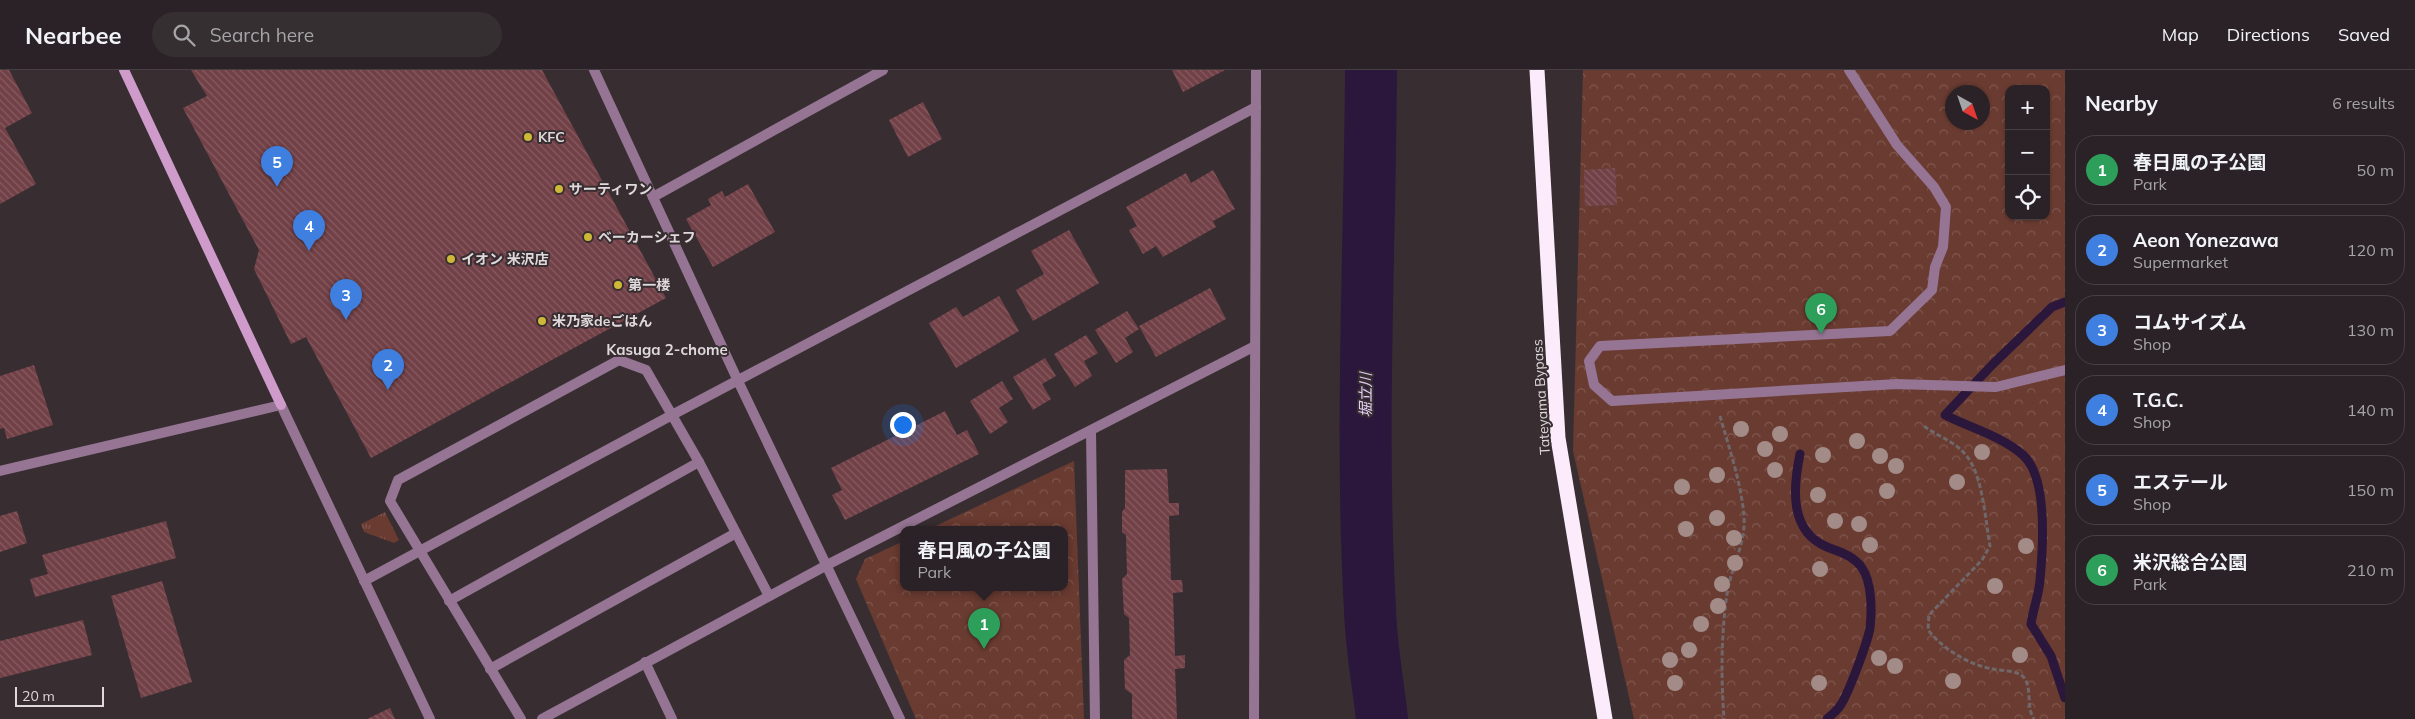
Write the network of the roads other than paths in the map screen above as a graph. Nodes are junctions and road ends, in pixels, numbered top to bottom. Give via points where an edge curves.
1 (124, 70) edge
2 (594, 70) edge
3 (883, 70) edge
4 (1256, 70) edge
5 (1537, 70) edge
6 (1849, 70) edge
7 (1256, 107) junction
8 (653, 197) junction
9 (1256, 346) junction
10 (2065, 370) edge
11 (738, 381) junction
12 (281, 405) junction
13 (672, 415) junction
14 (1091, 430) junction
15 (699, 462) junction
16 (0, 471) edge
17 (903, 526) edge
18 (900, 528) edge
19 (736, 533) junction
20 (420, 552) junction
21 (827, 565) junction
22 (364, 581) junction
23 (769, 596) junction
24 (450, 601) junction
25 (645, 662) junction
26 (490, 668) junction
27 (430, 719) edge
28 (521, 719) edge
29 (542, 719) edge
30 (672, 719) edge
31 (900, 719) edge
32 (1095, 719) edge
33 (1254, 719) edge
34 (1605, 719) edge

1 - 12 street
2 - 8 street
3 - 8 street
4 - 7 street
5 - 34 highway, Tateyama Bypass via 1558,438
6 - 10 street via 1897,145 1934,187 1946,207 1942,247 1932,290 1890,330 1600,346 1589,361 1594,385 1612,401 1897,384 1996,387
7 - 9 street
7 - 11 street
8 - 11 street
9 - 14 street
9 - 33 street
11 - 13 street
11 - 21 street
12 - 16 street
12 - 22 street
13 - 15 street
13 - 20 street
13 - 20 street via 646,370 619,360 398,480 390,501
14 - 17 street
14 - 32 street
15 - 19 street
15 - 24 street
18 - 21 street
19 - 23 street
19 - 26 street
20 - 22 street
20 - 24 street
21 - 23 street
21 - 31 street
22 - 27 street
23 - 25 street
24 - 26 street
25 - 29 street
25 - 30 street
26 - 28 street

